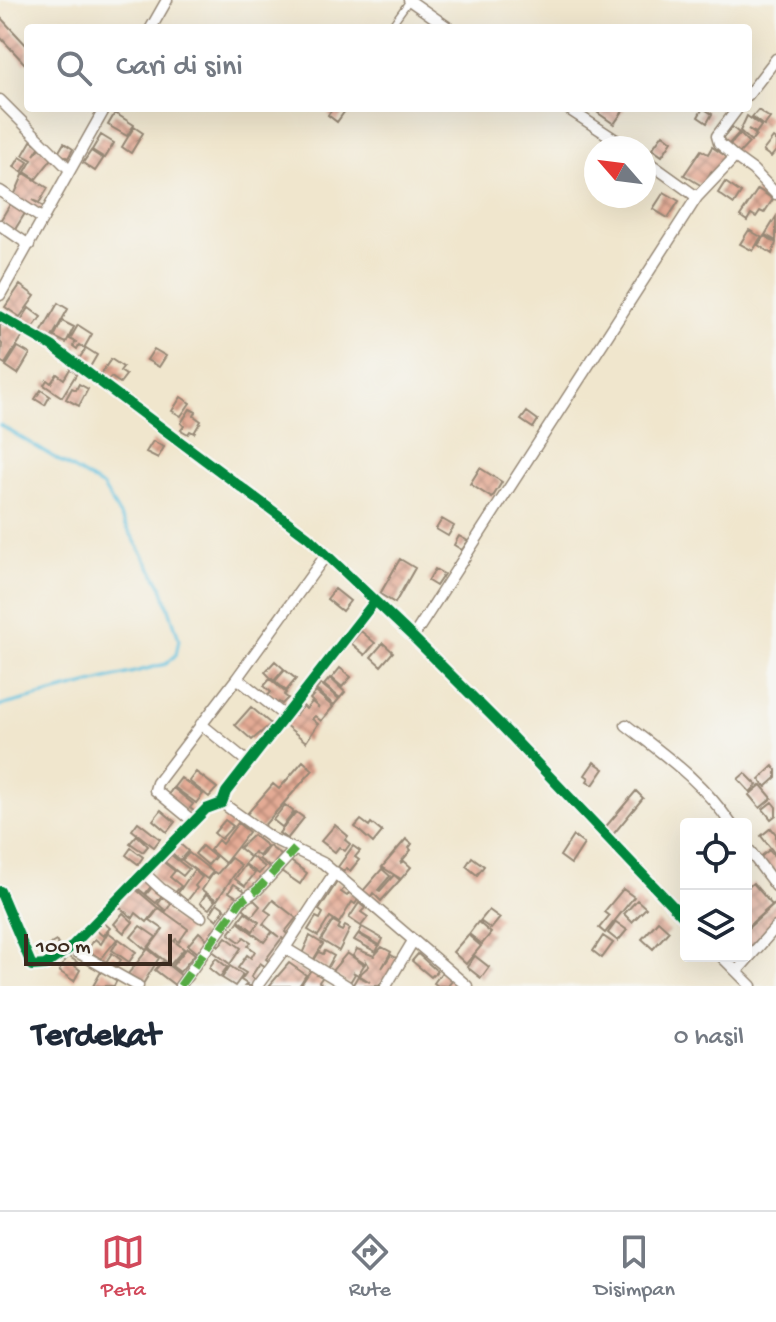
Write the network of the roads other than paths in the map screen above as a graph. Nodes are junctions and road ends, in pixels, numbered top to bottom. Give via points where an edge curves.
1 (167, 0) edge
2 (410, 0) edge
3 (153, 24) edge
4 (392, 24) edge
5 (443, 24) edge
6 (776, 59) edge
7 (752, 90) edge
8 (0, 100) edge
9 (103, 112) edge
10 (573, 112) edge
11 (735, 112) edge
12 (610, 136) edge
13 (735, 157) junction
14 (656, 168) edge
15 (70, 170) junction
16 (0, 191) edge
17 (776, 194) edge
18 (697, 197) junction
19 (43, 219) junction
20 (0, 225) edge
21 (29, 245) junction
22 (0, 295) edge
23 (0, 315) edge
24 (326, 555) junction
25 (375, 601) junction
26 (413, 637) junction
27 (237, 678) junction
28 (286, 717) junction
29 (201, 724) junction
30 (626, 725) dead end
31 (249, 763) junction
32 (222, 803) junction
33 (726, 818) edge
34 (194, 822) junction
35 (295, 849) junction
36 (752, 854) edge
37 (335, 872) junction
38 (144, 873) junction
39 (776, 886) edge
40 (0, 891) edge
41 (680, 914) edge
42 (201, 917) dead end
43 (776, 927) edge
44 (413, 941) junction
45 (70, 948) junction
46 (285, 948) junction
47 (727, 962) edge
48 (737, 971) junction
49 (138, 986) edge
50 (180, 986) edge
51 (257, 986) edge
52 (347, 986) edge
53 (386, 986) edge
54 (467, 986) edge
55 (751, 986) edge

1 - 3 street
2 - 4 lane
2 - 5 street
6 - 7 street
8 - 15 street
9 - 15 street
10 - 12 street
11 - 13 street via 717,136
13 - 17 street
13 - 18 street
14 - 18 street
15 - 19 street
16 - 19 street
18 - 26 street
19 - 21 street
20 - 21 street
21 - 22 street
23 - 24 street via 131,403
24 - 25 street
24 - 27 street
25 - 26 street
25 - 28 street
26 - 41 street
27 - 28 street
27 - 29 street
28 - 31 street
29 - 31 street
29 - 34 street via 159,776 155,790
30 - 33 street via 697,781
31 - 32 street
32 - 34 street via 210,806
32 - 35 street via 265,835
34 - 38 street
35 - 37 street
35 - 50 street via 241,901
36 - 39 street
37 - 44 street
37 - 46 street
38 - 42 street
38 - 45 street
40 - 45 street via 32,966 45,965
43 - 48 street
44 - 53 street
44 - 54 street
45 - 49 street
46 - 51 street
46 - 52 street
47 - 48 street
48 - 55 street

